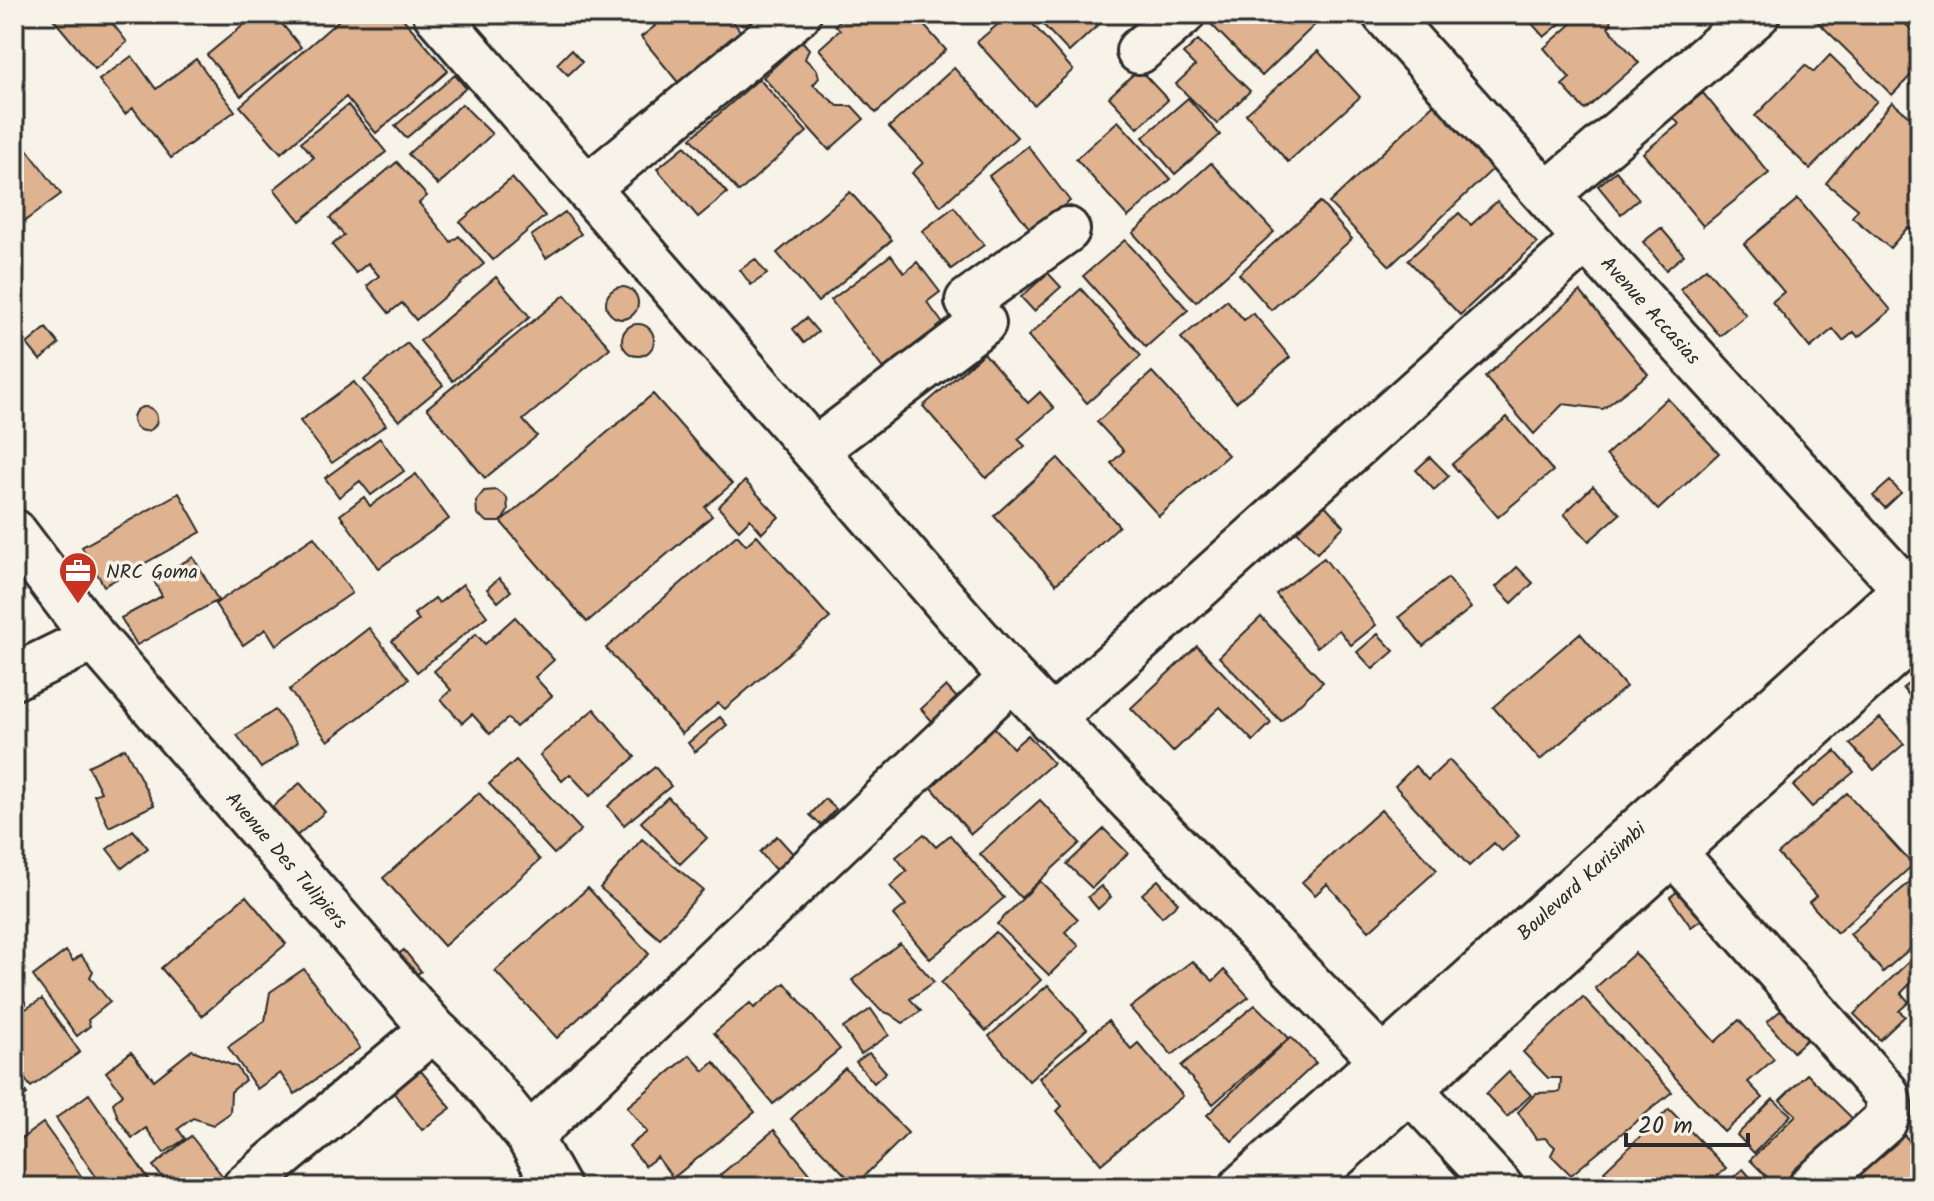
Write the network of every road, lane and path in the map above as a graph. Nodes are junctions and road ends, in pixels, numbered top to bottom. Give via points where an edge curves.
1 (436, 14) edge
2 (798, 14) edge
3 (1182, 14) edge
4 (1385, 14) edge
5 (1757, 14) edge
6 (1139, 51) dead end
7 (587, 188) junction
8 (1548, 194) junction
9 (1067, 230) dead end
10 (1586, 239) junction
11 (815, 450) junction
12 (14, 532) edge
13 (1915, 590) edge
14 (1920, 630) edge
15 (94, 638) junction
16 (14, 677) edge
17 (1012, 678) junction
18 (1051, 720) junction
19 (1660, 836) junction
20 (433, 1029) junction
21 (1396, 1075) junction
22 (529, 1137) junction
23 (245, 1187) edge
24 (557, 1187) edge
25 (1242, 1187) edge
26 (1301, 1187) edge
27 (1500, 1187) edge
28 (1811, 1187) edge

1 - 7 street
2 - 7 street
3 - 6 street
4 - 8 street, Avenue Accasias
5 - 8 street
7 - 11 street
8 - 10 street, Avenue Accasias
9 - 11 street via 968,301 983,323
10 - 13 street, Avenue Accasias
10 - 18 street
11 - 17 street
12 - 15 street, Avenue Des Tulipiers
13 - 19 street, Boulevard Karisimbi
14 - 19 street
15 - 16 street
15 - 20 street, Avenue Des Tulipiers
17 - 18 street
17 - 22 street
18 - 21 street
19 - 21 street, Boulevard Karisimbi
19 - 28 street via 1886,1093 1889,1108 1884,1122
20 - 22 street, Avenue Des Tulipiers via 473,1067
20 - 23 street
21 - 25 street, Boulevard Karisimbi
21 - 26 street
21 - 27 street
22 - 24 street, Avenue Des Tulipiers

